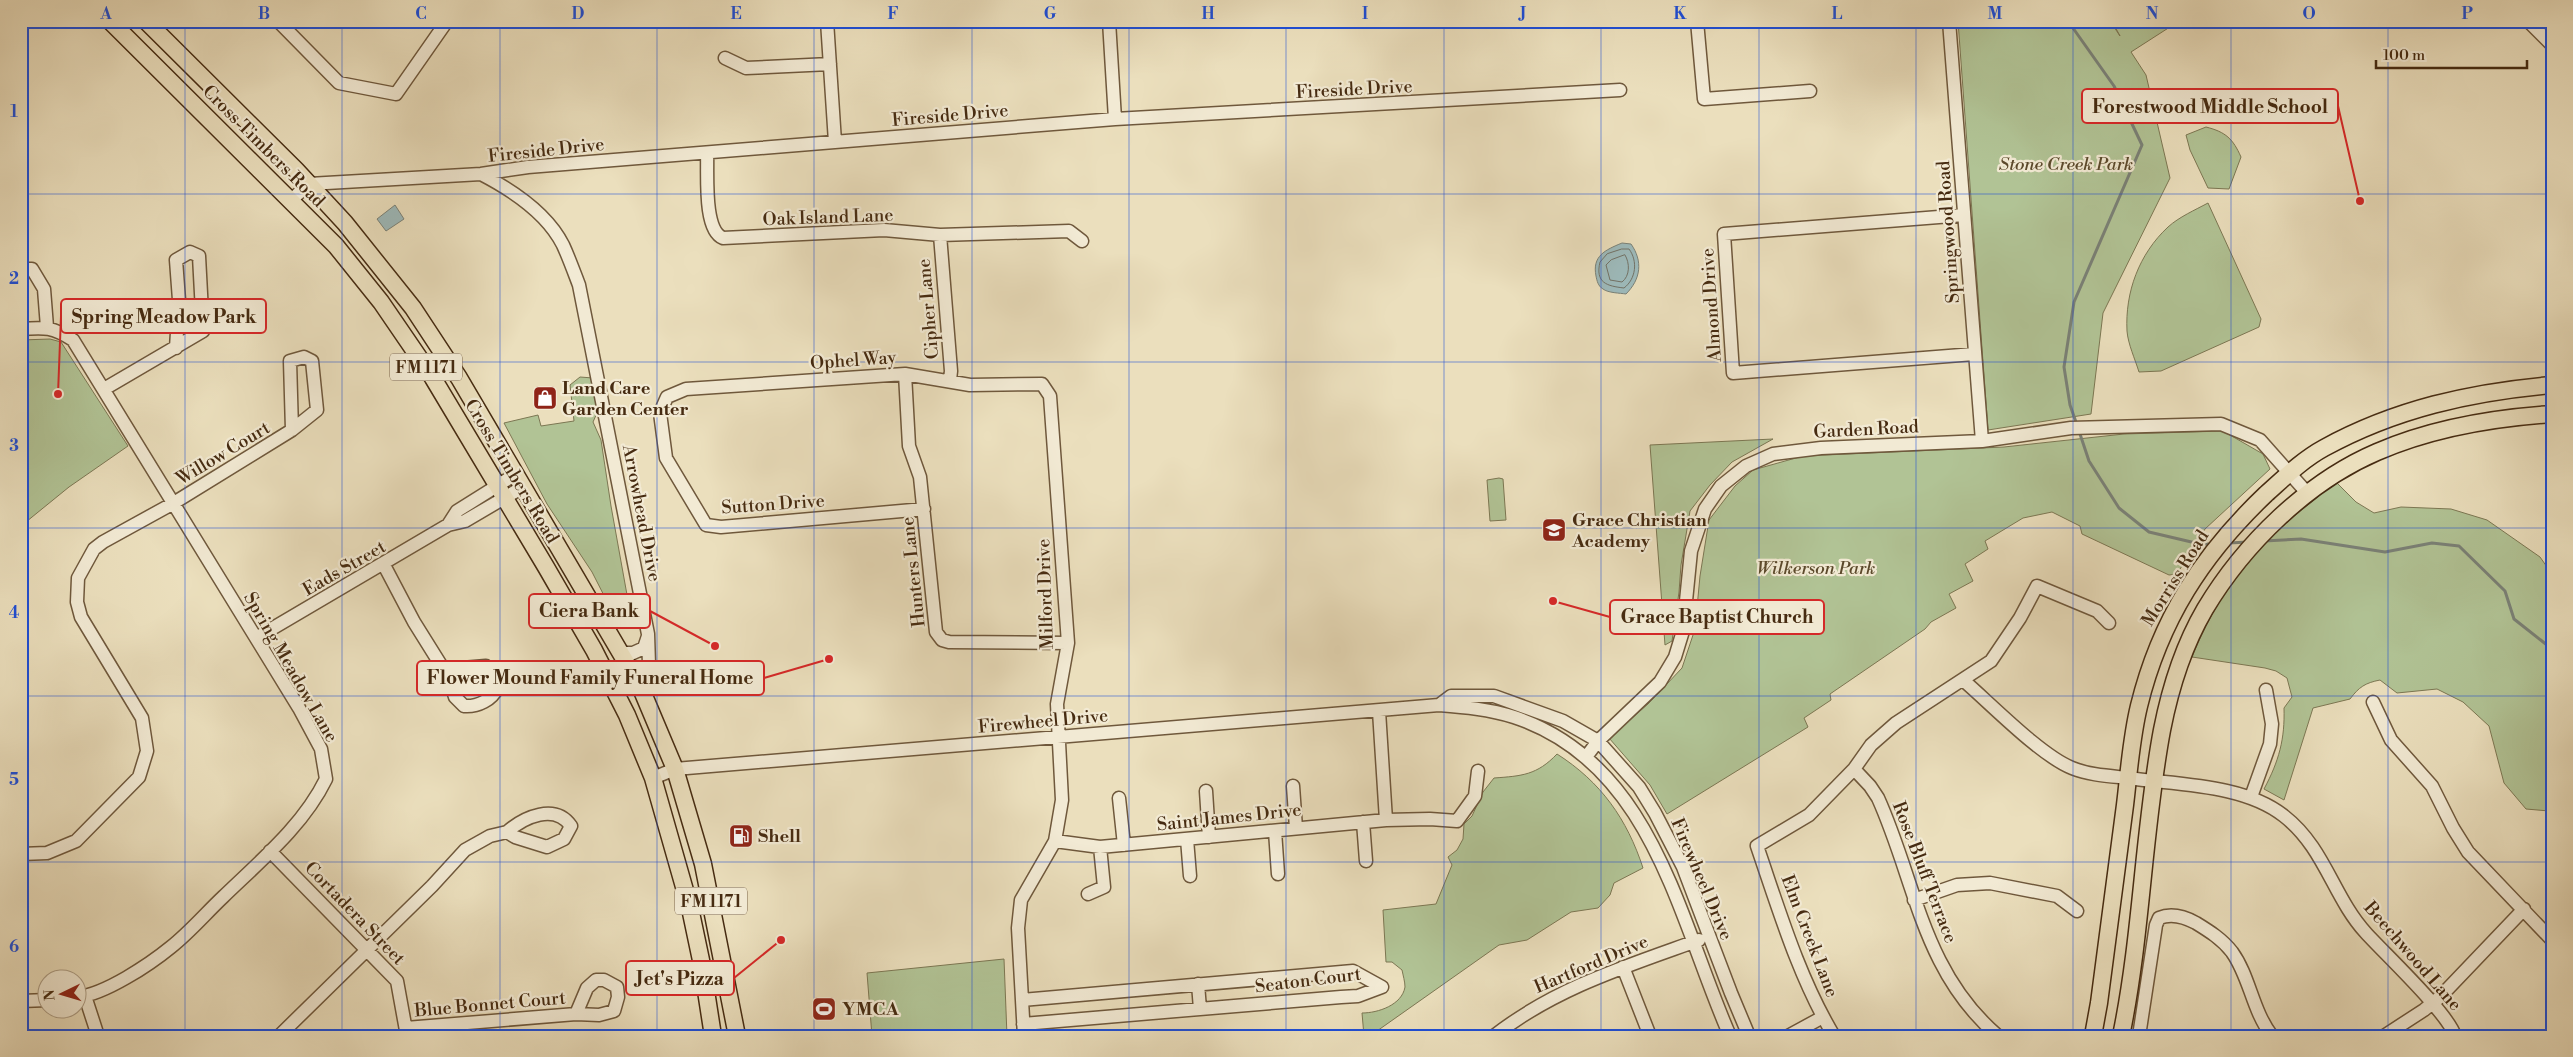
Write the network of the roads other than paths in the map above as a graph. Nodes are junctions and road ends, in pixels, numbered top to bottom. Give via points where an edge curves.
1 (110, 21) edge
2 (146, 21) edge
3 (278, 21) edge
4 (447, 21) edge
5 (827, 21) edge
6 (1109, 21) edge
7 (1697, 21) edge
8 (1949, 21) edge
9 (2528, 21) edge
10 (2552, 45) edge
11 (724, 58) dead end
12 (830, 64) junction
13 (1620, 90) dead end
14 (1810, 91) dead end
15 (1115, 119) junction
16 (835, 142) junction
17 (707, 153) junction
18 (481, 174) junction
19 (309, 184) junction
20 (290, 202) junction
21 (1964, 215) junction
22 (940, 235) junction
23 (1082, 241) dead end
24 (21, 270) edge
25 (47, 327) junction
26 (21, 328) edge
27 (176, 348) junction
28 (1974, 354) junction
29 (905, 374) junction
30 (950, 380) junction
31 (1042, 384) joint
32 (2552, 384) edge
33 (104, 389) junction
34 (667, 397) joint
35 (2552, 414) edge
36 (292, 430) junction
37 (1982, 441) junction
38 (2290, 473) junction
39 (519, 480) junction
40 (500, 492) junction
41 (2308, 494) junction
42 (172, 504) junction
43 (924, 509) junction
44 (384, 565) junction
45 (2110, 623) dead end
46 (648, 634) junction
47 (256, 638) junction
48 (1068, 643) junction
49 (620, 653) junction
50 (450, 678) dead end
51 (1963, 680) junction
52 (640, 686) junction
53 (2266, 690) dead end
54 (2373, 702) dead end
55 (1439, 705) junction
56 (1379, 711) junction
57 (1057, 737) junction
58 (1598, 741) junction
59 (1586, 756) junction
60 (675, 769) junction
61 (1854, 769) junction
62 (1478, 771) dead end
63 (652, 778) junction
64 (2129, 778) junction
65 (2155, 782) junction
66 (1293, 786) dead end
67 (1206, 792) dead end
68 (2251, 797) junction
69 (1119, 798) dead end
70 (1386, 820) junction
71 (1363, 822) junction
72 (1296, 828) junction
73 (1275, 830) junction
74 (507, 832) dead end
75 (1209, 837) junction
76 (1187, 839) junction
77 (1055, 841) junction
78 (1124, 845) junction
79 (1100, 847) junction
80 (270, 851) junction
81 (21, 854) edge
82 (1366, 861) dead end
83 (1278, 874) dead end
84 (1190, 876) dead end
85 (1088, 894) dead end
86 (1914, 900) junction
87 (690, 908) junction
88 (2524, 909) junction
89 (2077, 911) dead end
90 (1708, 936) junction
91 (2552, 940) edge
92 (1692, 942) junction
93 (367, 949) junction
94 (722, 955) junction
95 (1622, 967) junction
96 (1198, 984) junction
97 (88, 994) edge
98 (38, 1000) edge
99 (1022, 1000) junction
100 (21, 1001) edge
101 (2432, 1004) junction
102 (1200, 1009) junction
103 (88, 1013) edge
104 (576, 1014) dead end
105 (1823, 1018) junction
106 (1023, 1030) edge
107 (1507, 1031) edge
108 (407, 1032) edge
109 (98, 1036) edge
110 (279, 1036) edge
111 (713, 1036) edge
112 (737, 1036) edge
113 (1494, 1036) edge
114 (1650, 1036) edge
115 (1730, 1036) edge
116 (1750, 1036) edge
117 (1788, 1036) edge
118 (1834, 1036) edge
119 (1998, 1036) edge
120 (2092, 1036) edge
121 (2121, 1036) edge
122 (2139, 1036) edge
123 (2272, 1036) edge
124 (2384, 1036) edge
125 (2454, 1036) edge

1 - 20 main road, Cross Timbers Road / FM 1171
2 - 19 main road, Cross Timbers Road / FM 1171
3 - 4 street via 339,83 396,94
5 - 12 street
6 - 15 street
7 - 14 street via 1704,99
8 - 21 street, Springwood Road
9 - 10 street
11 - 12 street via 746,68
12 - 16 street
13 - 15 street, Fireside Drive
15 - 16 street, Fireside Drive
16 - 17 street, Fireside Drive
17 - 18 street, Fireside Drive via 528,167
17 - 22 street, Oak Island Lane via 712,229 723,238 884,230
18 - 19 street, Fireside Drive
18 - 46 street, Arrowhead Drive via 526,202 551,226 579,285
19 - 20 street
19 - 39 main road, Cross Timbers Road / FM 1171 via 366,247 434,337
20 - 40 main road, Cross Timbers Road / FM 1171 via 336,246 381,302 433,378
21 - 28 street, Springwood Road
21 - 28 street, Almond Drive via 1724,234 1733,373
22 - 23 street, Oak Island Lane via 1069,231
22 - 30 street, Cipher Lane
24 - 25 street via 32,270 44,289
25 - 26 street, Spring Meadow Lane
25 - 33 street, Spring Meadow Lane via 73,340
27 - 27 street via 179,300 176,260 190,252 199,256 203,331
27 - 33 street
28 - 37 street, Springwood Road
29 - 30 street, Ophel Way
29 - 34 street, Ophel Way via 686,389
29 - 43 street, Hunters Lane via 910,446 920,477
30 - 31 street, Ophel Way via 970,385
31 - 48 street, Milford Drive via 1050,396
32 - 38 main road, Morriss Road via 2447,400 2392,416 2322,449
33 - 42 street, Spring Meadow Lane
34 - 43 street, Sutton Drive via 660,413 666,458 706,525 721,527
35 - 41 main road via 2505,417 2437,431 2376,452
36 - 36 street, Willow Court via 290,361 304,357 312,361 317,410
36 - 42 street, Willow Court
37 - 38 street, Garden Road via 2105,426 2221,424 2260,440
37 - 58 street, Garden Road via 1812,449 1774,454 1746,466 1721,486 1696,529 1683,631 1675,657 1660,682
38 - 41 street, Garden Road
38 - 64 main road, Morriss Road via 2226,534 2172,614 2158,642 2138,707
39 - 40 street, Eads Street
39 - 49 main road, Cross Timbers Road / FM 1171
40 - 44 street, Eads Street via 457,511 448,525
40 - 63 main road, Cross Timbers Road / FM 1171 via 594,650 627,715
41 - 65 main road via 2238,562 2205,609 2183,656 2162,729
42 - 47 street, Spring Meadow Lane
42 - 81 street, Willow Court via 103,542 88,557 78,578 77,602 81,617 142,718 147,751 139,777 76,841 47,853
43 - 48 street, Hunters Lane via 936,632 942,640
44 - 47 street, Eads Street
44 - 50 street via 414,622
45 - 51 street via 2097,611 2037,586 1991,661
46 - 49 street via 644,648 633,653
46 - 52 street, Arrowhead Drive via 649,665
47 - 80 street, Spring Meadow Lane via 321,749 326,779 305,812
48 - 57 street, Milford Drive via 1057,704
49 - 52 main road, Cross Timbers Road / FM 1171
51 - 61 street via 1896,723 1871,744
51 - 64 street, Beechwood Lane via 2043,750 2072,768 2102,776
52 - 60 main road, Cross Timbers Road / FM 1171
53 - 68 street via 2272,724 2270,744
54 - 88 street via 2391,740 2432,786 2468,852
55 - 56 street, Firewheel Drive
55 - 58 street, Firewheel Drive via 1451,696 1494,696 1563,721
55 - 59 street, Firewheel Drive via 1512,717 1535,725
56 - 57 street, Firewheel Drive
56 - 70 street
57 - 60 street, Firewheel Drive
57 - 77 street, Milford Drive via 1062,800
58 - 59 street, Garden Road
58 - 90 street, Firewheel Drive via 1639,788 1655,813 1683,867
59 - 92 street, Firewheel Drive via 1622,794 1637,816 1663,864
60 - 63 street, Firewheel Drive
60 - 94 main road, Cross Timbers Road / FM 1171 via 705,871
61 - 86 street, Rose Bluff Terrace via 1870,786 1884,811
61 - 105 street, Elm Creek Lane via 1809,815 1757,846 1793,950
62 - 70 street, Saint James Drive via 1475,796 1457,821
63 - 87 main road, Cross Timbers Road / FM 1171
64 - 65 street, Beechwood Lane
64 - 120 main road, Morriss Road via 2100,1003
65 - 68 street, Beechwood Lane
65 - 121 main road
66 - 72 street
67 - 75 street
68 - 101 street, Beechwood Lane via 2284,816 2317,851 2358,925
69 - 78 street
70 - 71 street, Saint James Drive
71 - 72 street, Saint James Drive
71 - 82 street
72 - 73 street, Saint James Drive
73 - 75 street, Saint James Drive
73 - 83 street
74 - 93 street via 490,836 464,850
75 - 76 street, Saint James Drive
76 - 78 street, Saint James Drive
76 - 84 street
77 - 79 street, Saint James Drive
77 - 99 street, Milford Drive via 1021,900 1018,928
78 - 79 street, Saint James Drive
79 - 85 street via 1104,888
80 - 93 street, Cortadera Street
80 - 97 street, Spring Meadow Lane via 171,948 121,980
86 - 89 street via 1957,885 1990,883 2057,896
86 - 119 street, Rose Bluff Terrace via 1924,929 1952,984
87 - 94 main road via 710,956 715,959
87 - 111 main road, Cross Timbers Road / FM 1171
88 - 91 street
88 - 101 street
90 - 92 street, Hartford Drive
90 - 116 street, Firewheel Drive
92 - 95 street, Hartford Drive
92 - 115 street, Firewheel Drive
93 - 108 street, Cortadera Street via 397,981
93 - 110 street
94 - 112 main road, Cross Timbers Road / FM 1171
95 - 107 street, Hartford Drive via 1554,996
95 - 114 street
96 - 99 street, Seaton Court
96 - 102 street
96 - 102 street, Seaton Court via 1353,971 1382,987 1358,996
98 - 100 street
99 - 106 street, Milford Drive
101 - 124 street
101 - 125 street, Beechwood Lane via 2450,1024
102 - 106 street, Seaton Court
103 - 109 street
104 - 108 street, Blue Bonnet Court
105 - 117 street
105 - 118 street, Elm Creek Lane
107 - 113 street, Hartford Drive
122 - 123 street via 2156,925 2159,918 2166,916 2189,919 2224,943 2240,966 2261,1022

